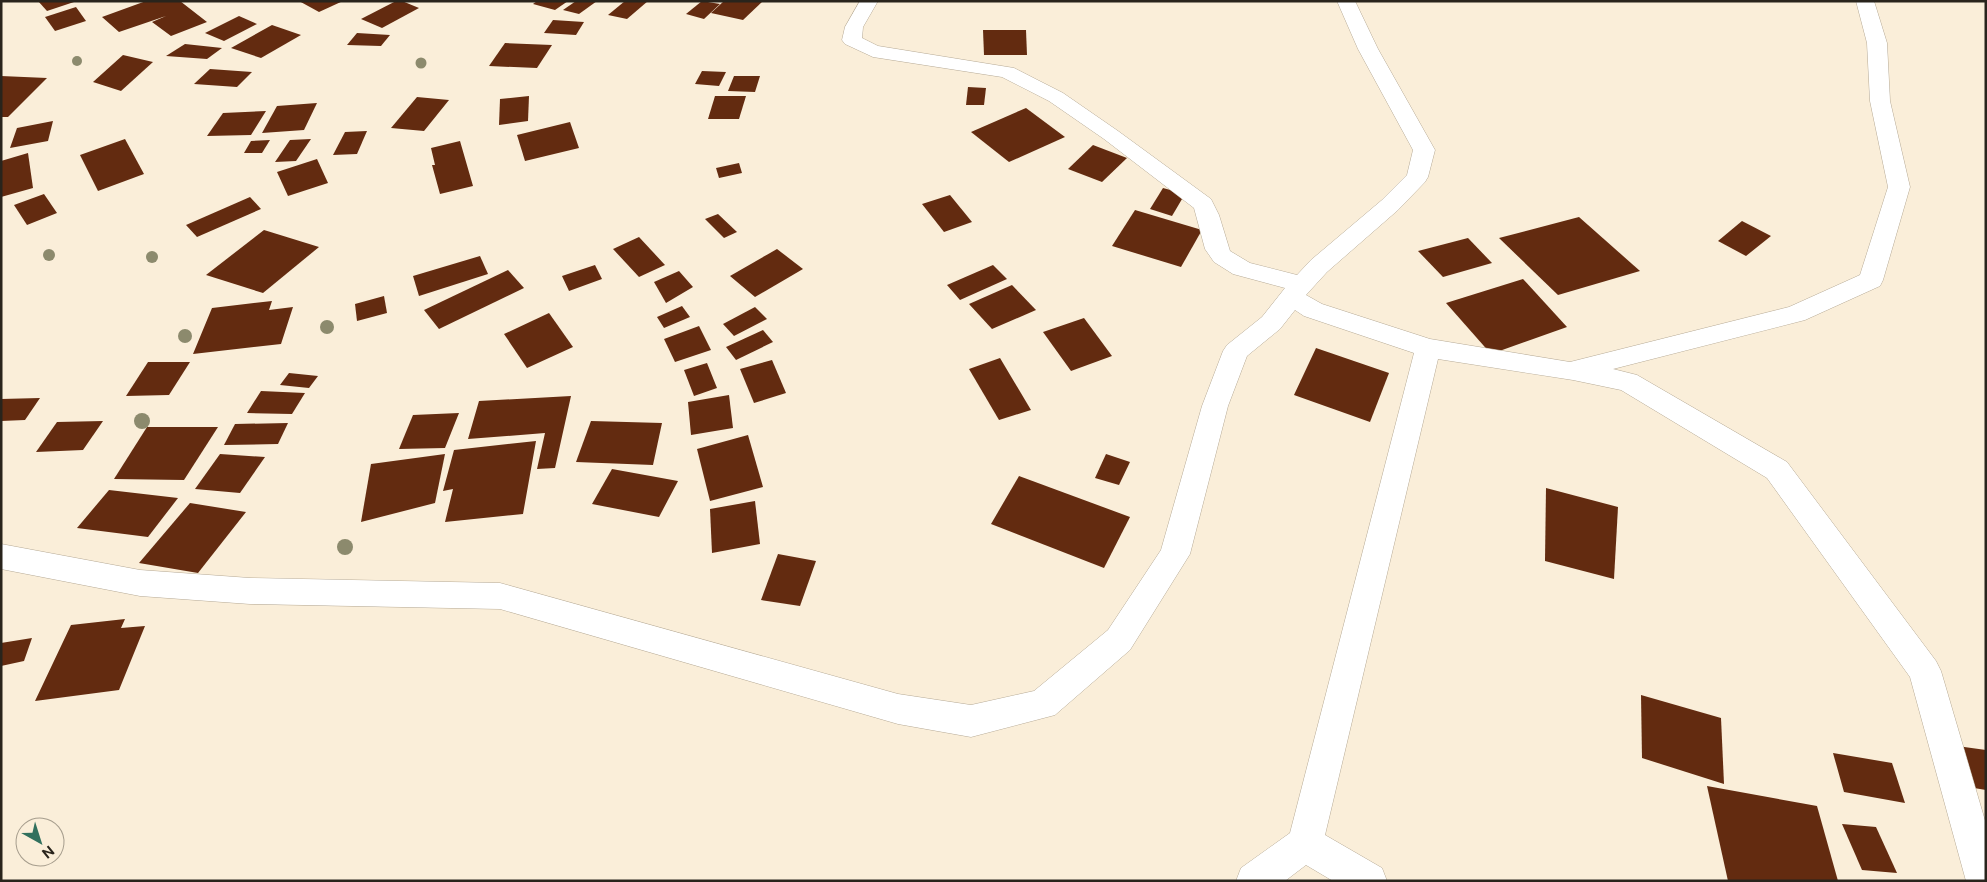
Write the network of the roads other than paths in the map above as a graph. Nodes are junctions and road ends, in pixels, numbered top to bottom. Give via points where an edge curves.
1 (869, 1) edge
2 (1346, 1) edge
3 (1865, 1) edge
4 (1296, 290) junction
5 (1428, 348) junction
6 (1570, 371) junction
7 (1, 556) edge
8 (1305, 844) junction
9 (1254, 881) edge
10 (1369, 881) edge
11 (1984, 881) edge

1 - 4 street via 854,27 852,40 872,51 1007,72 1056,97 1203,204 1217,251 1225,260
2 - 4 street via 1368,49 1424,150 1417,177
3 - 6 street via 1877,43 1880,101 1899,187 1871,280 1796,314
4 - 5 street via 1313,310
4 - 7 street via 1271,323 1236,351 1215,406 1175,554 1120,640 1043,704 971,722 898,709 500,596 250,591 150,584
5 - 6 street
5 - 8 street
6 - 11 street via 1628,382 1777,470 1925,671
8 - 9 street
8 - 10 street

